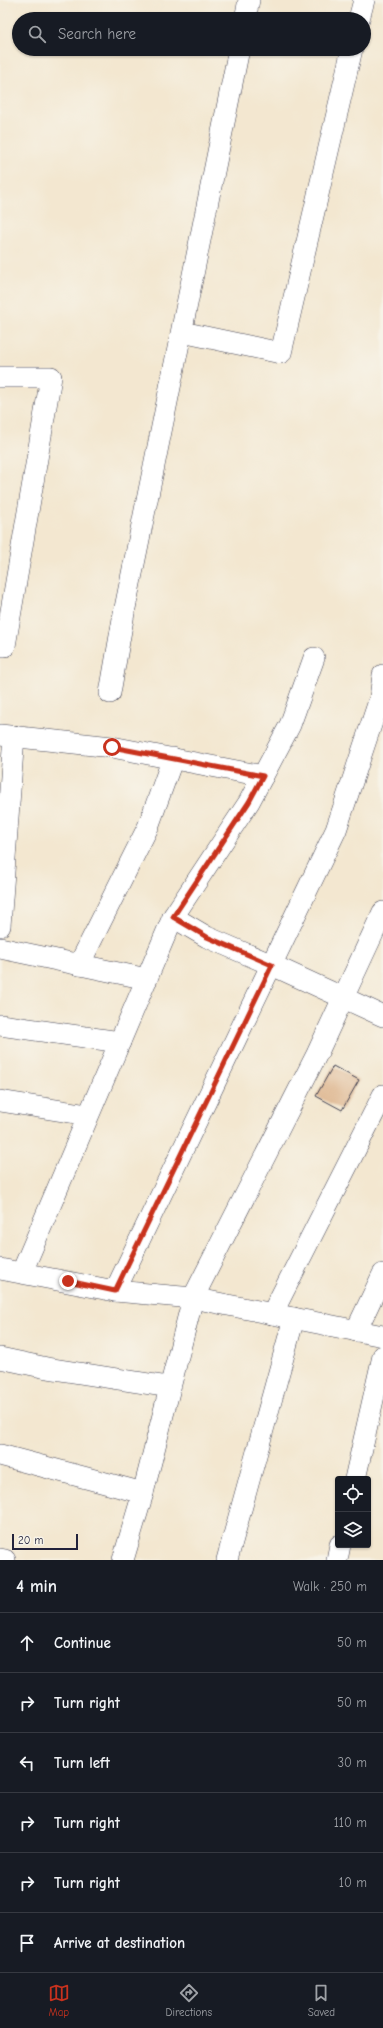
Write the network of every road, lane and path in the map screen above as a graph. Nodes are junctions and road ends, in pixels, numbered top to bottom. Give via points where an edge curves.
1 (248, 0) edge
2 (364, 0) edge
3 (246, 12) edge
4 (361, 12) edge
5 (238, 56) edge
6 (350, 56) edge
7 (182, 332) junction
8 (0, 377) edge
9 (0, 646) edge
10 (314, 658) dead end
11 (383, 675) edge
12 (110, 693) dead end
13 (7, 736) edge
14 (173, 758) junction
15 (263, 776) junction
16 (383, 912) edge
17 (173, 917) junction
18 (0, 926) edge
19 (0, 948) edge
20 (80, 965) junction
21 (272, 965) junction
22 (146, 979) junction
23 (344, 998) junction
24 (383, 1016) edge
25 (0, 1025) edge
26 (120, 1042) junction
27 (383, 1095) edge
28 (0, 1101) edge
29 (88, 1115) junction
30 (0, 1269) edge
31 (22, 1272) junction
32 (383, 1274) edge
33 (115, 1291) junction
34 (193, 1298) junction
35 (272, 1314) junction
36 (294, 1318) junction
37 (356, 1331) junction
38 (383, 1336) edge
39 (383, 1356) edge
40 (0, 1358) edge
41 (169, 1387) junction
42 (0, 1455) edge
43 (356, 1476) edge
44 (143, 1493) junction
45 (339, 1548) edge
46 (0, 1559) edge
47 (5, 1560) edge
48 (123, 1560) edge
49 (226, 1560) edge
50 (337, 1560) edge

1 - 3 street
2 - 4 street
5 - 7 street
6 - 7 street via 281,354
7 - 12 street
8 - 9 street via 51,377 5,646
10 - 15 street via 290,726
11 - 21 street via 380,698 336,830
13 - 14 street via 112,747
13 - 18 street
14 - 15 street
14 - 20 street via 148,827
15 - 17 street via 249,802
16 - 23 street
17 - 21 street via 207,937
17 - 22 street
19 - 20 street
20 - 22 street
21 - 23 street
21 - 33 street
22 - 26 street
23 - 24 street
23 - 34 street
25 - 26 street
26 - 29 street
27 - 35 street
28 - 29 street
29 - 31 street
30 - 31 street
31 - 33 street
32 - 37 street
33 - 34 street
34 - 35 street
34 - 41 street
35 - 36 street
36 - 37 street
36 - 49 street
37 - 38 street
39 - 43 street
40 - 41 street
41 - 44 street
42 - 44 street
44 - 48 street
45 - 50 street
46 - 47 street

